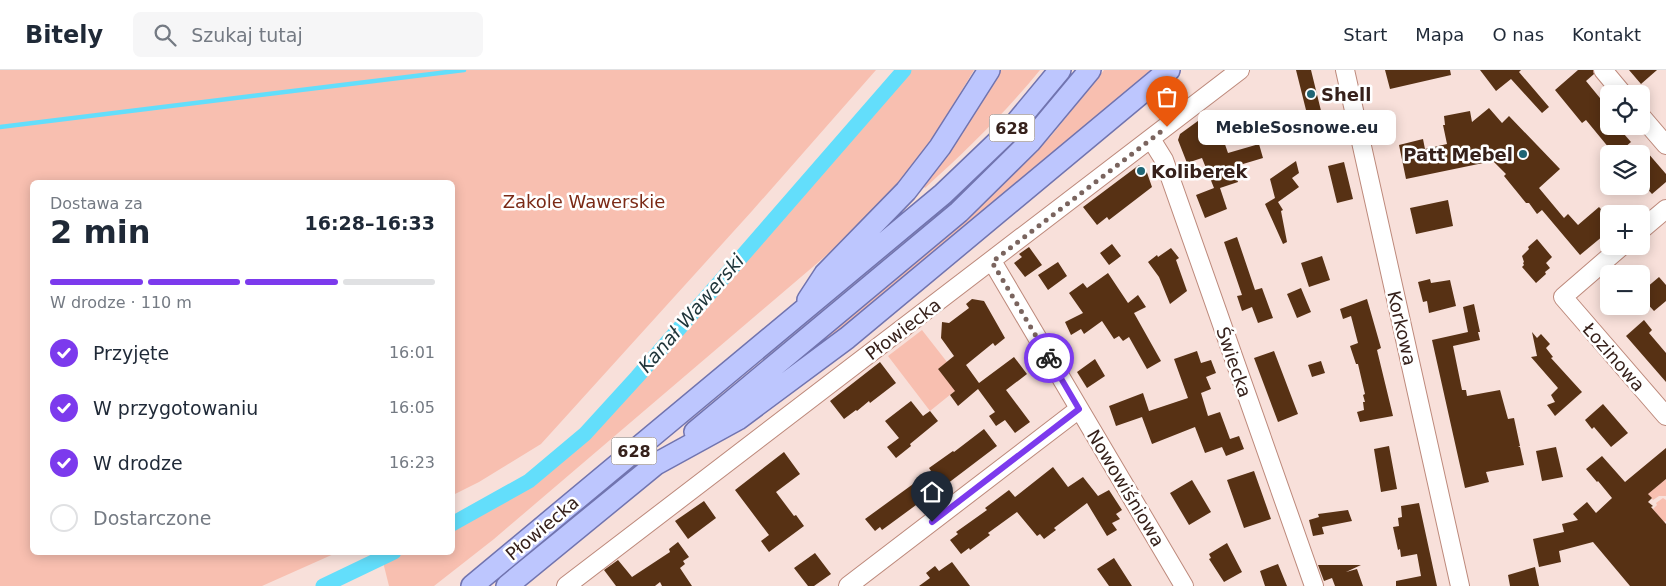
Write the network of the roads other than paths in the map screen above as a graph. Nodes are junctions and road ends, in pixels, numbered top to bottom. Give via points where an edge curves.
1 (989, 70) edge
2 (1060, 70) edge
3 (1090, 70) edge
4 (1169, 70) edge
5 (1240, 70) edge
6 (1345, 70) edge
7 (1603, 70) edge
8 (1616, 85) edge
9 (1650, 126) edge
10 (1151, 139) junction
11 (1666, 145) edge
12 (1666, 209) edge
13 (1650, 222) edge
14 (1612, 255) edge
15 (992, 262) junction
16 (797, 317) junction
17 (1079, 409) junction
18 (1666, 416) edge
19 (656, 464) junction
20 (472, 586) edge
21 (508, 586) edge
22 (566, 586) edge
23 (848, 586) edge
24 (1184, 586) edge
25 (1314, 586) edge
26 (1460, 586) edge

1 - 16 main road via 940,148 906,191 825,274
2 - 16 main road, 628 via 1011,129 958,181
3 - 19 main road, 628 via 1030,142 959,212
4 - 19 main road, Płowiecka via 835,348 738,419
5 - 10 street, Płowiecka
6 - 26 street, Korkowa
7 - 8 street
9 - 11 street
10 - 15 street, Płowiecka
10 - 25 street, Świecka via 1164,160
12 - 13 street
14 - 18 street, Łozinowa via 1563,298
15 - 17 street, Nowowiśniowa
15 - 22 street, Płowiecka
16 - 20 main road, Płowiecka / 628
17 - 23 street
17 - 24 street, Nowowiśniowa
19 - 21 main road, Płowiecka / 628

